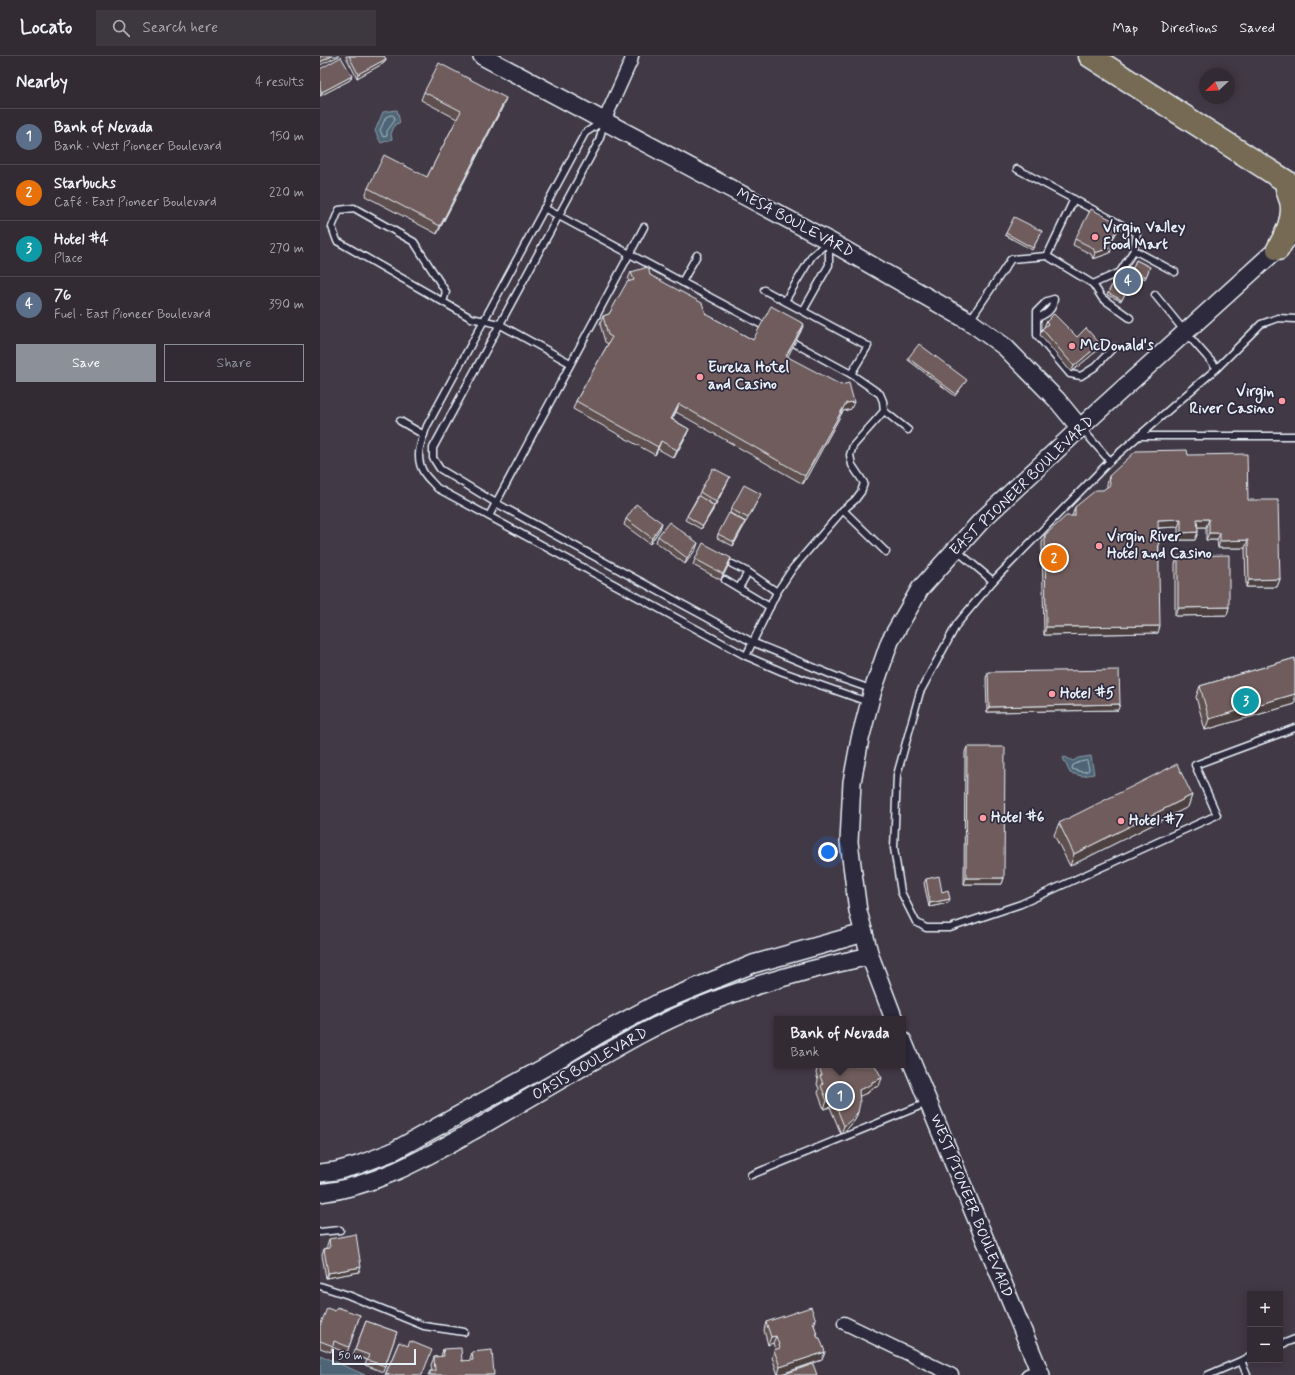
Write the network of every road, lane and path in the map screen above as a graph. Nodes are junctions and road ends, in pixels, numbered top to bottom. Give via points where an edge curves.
1 (482, 56) edge
2 (632, 56) edge
3 (1090, 56) edge
4 (604, 122) junction
5 (1017, 169) dead end
6 (1291, 184) edge
7 (1074, 199) junction
8 (544, 208) junction
9 (558, 216) junction
10 (644, 227) dead end
11 (1295, 234) edge
12 (829, 241) junction
13 (1278, 249) junction
14 (1134, 250) junction
15 (629, 254) junction
16 (697, 255) dead end
17 (1047, 256) junction
18 (1175, 272) dead end
19 (682, 282) junction
20 (1093, 284) junction
21 (764, 290) dead end
22 (1155, 295) dead end
23 (1054, 299) dead end
24 (785, 301) junction
25 (443, 302) junction
26 (803, 311) junction
27 (1130, 318) dead end
28 (1295, 319) edge
29 (969, 321) junction
30 (483, 322) junction
31 (499, 324) junction
32 (762, 325) edge
33 (1186, 333) junction
34 (794, 343) edge
35 (1114, 347) dead end
36 (570, 363) junction
37 (1217, 368) junction
38 (851, 374) junction
39 (884, 411) junction
40 (400, 422) dead end
41 (1080, 428) junction
42 (908, 430) dead end
43 (424, 435) junction
44 (1138, 436) junction
45 (1295, 436) edge
46 (1110, 461) junction
47 (496, 503) junction
48 (843, 510) junction
49 (489, 516) junction
50 (955, 549) junction
51 (886, 552) dead end
52 (732, 564) edge
53 (748, 572) junction
54 (725, 580) edge
55 (993, 582) junction
56 (739, 588) junction
57 (777, 592) junction
58 (770, 607) junction
59 (752, 642) junction
60 (746, 656) junction
61 (871, 696) junction
62 (1295, 728) edge
63 (867, 945) junction
64 (893, 1016) edge
65 (906, 1048) edge
66 (928, 1103) junction
67 (320, 1172) edge
68 (751, 1175) dead end
69 (320, 1193) edge
70 (340, 1230) dead end
71 (320, 1232) edge
72 (320, 1286) edge
73 (844, 1323) dead end
74 (464, 1332) dead end
75 (1295, 1339) edge
76 (1283, 1344) edge
77 (1247, 1359) edge
78 (1241, 1361) junction
79 (1037, 1374) edge
80 (952, 1375) edge
81 (1208, 1375) edge
82 (1247, 1375) edge

1 - 4 main road, MESA BOULEVARD
2 - 4 street
3 - 6 highway
4 - 8 lane via 585,133
4 - 9 lane via 599,141
4 - 12 main road, MESA BOULEVARD
5 - 7 lane
6 - 13 highway via 1287,192 1292,206 1291,218 1288,231
7 - 14 lane via 1137,232
7 - 17 lane
8 - 9 lane
8 - 30 lane
9 - 15 lane
9 - 31 lane
10 - 15 lane
11 - 13 main road, EAST PIONEER BOULEVARD
12 - 24 lane via 812,256
12 - 26 lane via 829,265
12 - 29 main road, MESA BOULEVARD
13 - 33 main road, EAST PIONEER BOULEVARD
14 - 18 lane
14 - 20 lane via 1120,272
15 - 19 lane
15 - 36 lane
16 - 19 lane
17 - 20 lane
17 - 29 lane via 1011,259
19 - 32 lane
20 - 27 lane via 1102,298
21 - 24 lane
22 - 33 lane
23 - 35 lane via 1053,307 1037,318 1037,335 1070,374 1081,376 1095,367
24 - 26 lane
25 - 25 lane via 337,241 332,227 339,210 354,208 414,242 446,292
25 - 30 lane
26 - 38 lane via 868,346
28 - 37 lane via 1278,318 1261,324
29 - 41 main road, MESA BOULEVARD via 1005,347 1057,400
30 - 31 lane
30 - 43 lane
31 - 36 lane
31 - 47 lane via 433,448 433,458 440,469
33 - 37 lane
33 - 41 main road, EAST PIONEER BOULEVARD
34 - 38 lane
36 - 47 lane
37 - 44 lane
38 - 39 lane via 880,394
39 - 42 lane
39 - 48 lane via 853,446 850,455 852,465 864,483 855,500
40 - 43 lane
41 - 46 lane
41 - 50 main road, EAST PIONEER BOULEVARD via 982,519
43 - 49 lane via 420,443 419,460 424,473 437,488
44 - 45 lane
44 - 46 lane
46 - 55 lane
47 - 49 lane
47 - 59 lane
48 - 51 lane
48 - 57 lane via 793,568
49 - 60 lane
50 - 55 lane
50 - 61 main road, EAST PIONEER BOULEVARD via 920,589 890,641
52 - 53 lane
53 - 56 lane
53 - 57 lane
54 - 56 lane
55 - 62 lane via 957,624 920,692 897,775 894,848 901,892 916,922 926,928 950,928 1021,904 1217,815 1195,765
56 - 58 lane
57 - 58 lane
58 - 59 lane
59 - 60 lane
59 - 61 lane via 842,679
60 - 61 lane via 783,672
61 - 63 main road, EAST PIONEER BOULEVARD via 852,782 849,842 858,911
63 - 64 main road
63 - 67 main road, OASIS BOULEVARD via 753,964 660,1002 398,1149 358,1165
63 - 69 main road, OASIS BOULEVARD via 802,972 747,988 674,1018 408,1166 367,1183
65 - 66 main road, WEST PIONEER BOULEVARD
66 - 68 lane
66 - 79 main road, WEST PIONEER BOULEVARD
70 - 71 lane
72 - 74 lane via 424,1326
73 - 80 street
75 - 76 lane
77 - 78 lane
78 - 81 lane
78 - 82 lane

